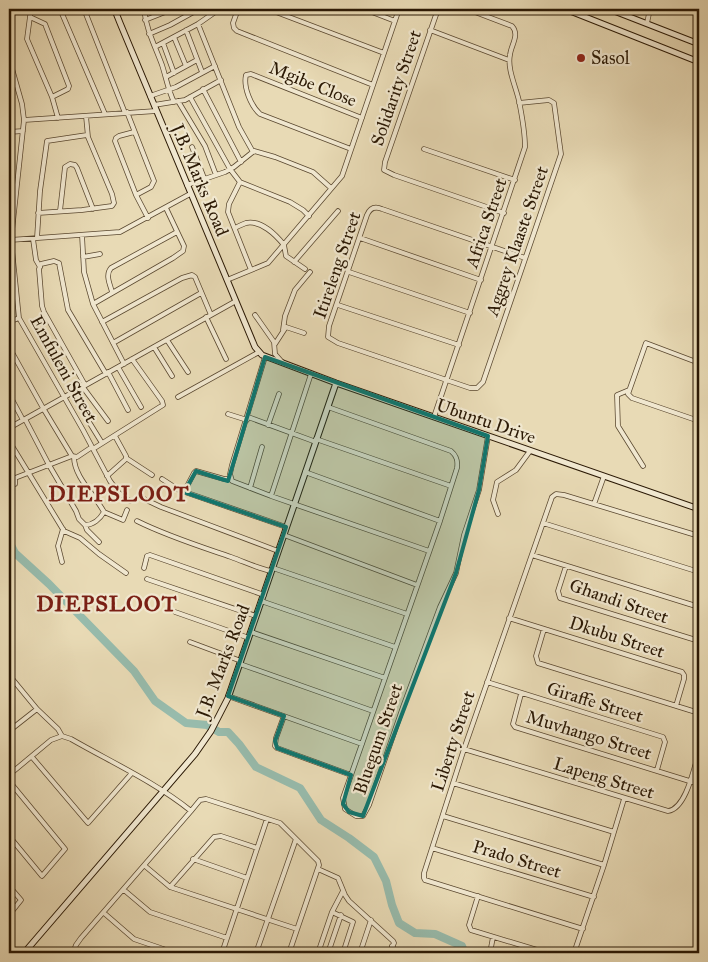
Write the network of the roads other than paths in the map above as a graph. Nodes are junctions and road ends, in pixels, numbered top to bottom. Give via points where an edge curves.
1 (32, 9) edge
2 (60, 9) edge
3 (84, 9) edge
4 (117, 9) edge
5 (144, 9) edge
6 (173, 9) edge
7 (199, 9) edge
8 (216, 9) edge
9 (238, 9) edge
10 (268, 9) edge
11 (364, 9) edge
12 (399, 9) edge
13 (438, 9) edge
14 (467, 9) edge
15 (565, 9) edge
16 (609, 9) edge
17 (650, 9) edge
18 (30, 17) junction
19 (145, 20) junction
20 (395, 21) junction
21 (198, 24) junction
22 (647, 24) junction
23 (186, 30) junction
24 (430, 30) junction
25 (149, 34) junction
26 (174, 37) junction
27 (163, 43) junction
28 (699, 44) edge
29 (155, 47) junction
30 (384, 53) junction
31 (9, 58) edge
32 (197, 60) junction
33 (509, 60) junction
34 (699, 62) edge
35 (186, 66) junction
36 (215, 66) junction
37 (202, 72) junction
38 (174, 73) junction
39 (166, 77) junction
40 (221, 80) junction
41 (16, 83) junction
42 (373, 85) junction
43 (9, 86) edge
44 (203, 89) junction
45 (168, 90) junction
46 (150, 96) junction
47 (52, 97) junction
48 (190, 97) junction
49 (176, 102) junction
50 (519, 103) junction
51 (154, 105) junction
52 (156, 111) junction
53 (126, 112) junction
54 (105, 114) junction
55 (86, 116) junction
56 (58, 118) junction
57 (362, 118) junction
58 (24, 120) junction
59 (23, 131) junction
60 (9, 132) edge
61 (134, 132) junction
62 (87, 135) junction
63 (192, 147) dead end
64 (351, 149) junction
65 (424, 149) dead end
66 (252, 152) junction
67 (242, 162) junction
68 (230, 169) junction
69 (216, 175) junction
70 (204, 178) junction
71 (515, 180) junction
72 (240, 182) junction
73 (187, 185) junction
74 (331, 188) junction
75 (190, 194) junction
76 (136, 195) junction
77 (166, 208) junction
78 (92, 209) junction
79 (60, 211) junction
80 (338, 211) dead end
81 (38, 213) junction
82 (504, 213) junction
83 (308, 216) junction
84 (148, 218) junction
85 (235, 228) junction
86 (177, 232) junction
87 (82, 235) junction
88 (35, 238) junction
89 (360, 238) junction
90 (10, 240) edge
91 (284, 245) junction
92 (492, 246) junction
93 (100, 254) dead end
94 (82, 257) junction
95 (525, 258) junction
96 (294, 262) junction
97 (40, 267) junction
98 (305, 269) dead end
99 (251, 270) junction
100 (310, 272) dead end
101 (349, 272) junction
102 (227, 280) junction
103 (481, 280) junction
104 (112, 292) junction
105 (201, 293) junction
106 (236, 301) junction
107 (93, 304) junction
108 (338, 305) junction
109 (470, 313) junction
110 (255, 315) dead end
111 (209, 316) junction
112 (19, 318) junction
113 (9, 322) edge
114 (102, 322) junction
115 (283, 330) junction
116 (304, 333) dead end
117 (167, 340) junction
118 (113, 343) junction
119 (275, 344) junction
120 (458, 345) junction
121 (9, 347) edge
122 (154, 347) junction
123 (259, 352) junction
124 (265, 357) junction
125 (132, 359) junction
126 (226, 359) dead end
127 (699, 363) edge
128 (124, 364) junction
129 (284, 364) junction
130 (118, 367) junction
131 (188, 372) dead end
132 (106, 373) junction
133 (311, 374) junction
134 (172, 376) dead end
135 (447, 379) junction
136 (336, 383) junction
137 (83, 386) junction
138 (629, 390) junction
139 (9, 394) edge
140 (279, 394) dead end
141 (63, 396) junction
142 (178, 397) dead end
143 (142, 407) dead end
144 (328, 407) junction
145 (43, 408) junction
146 (128, 410) dead end
147 (228, 414) dead end
148 (434, 417) junction
149 (248, 419) junction
150 (24, 420) junction
151 (108, 421) dead end
152 (89, 422) dead end
153 (699, 422) edge
154 (268, 425) junction
155 (9, 428) edge
156 (291, 433) junction
157 (115, 436) junction
158 (488, 436) junction
159 (9, 441) edge
160 (316, 441) junction
161 (102, 444) junction
162 (262, 446) dead end
163 (92, 448) junction
164 (530, 451) junction
165 (16, 452) junction
166 (9, 457) edge
167 (73, 457) junction
168 (126, 458) junction
169 (49, 465) junction
170 (643, 466) dead end
171 (305, 472) junction
172 (29, 473) junction
173 (152, 475) dead end
174 (108, 476) junction
175 (604, 476) junction
176 (162, 479) dead end
177 (230, 479) junction
178 (14, 484) dead end
179 (451, 486) junction
180 (250, 488) junction
181 (184, 492) junction
182 (271, 496) junction
183 (142, 498) dead end
184 (699, 498) edge
185 (130, 501) dead end
186 (294, 504) junction
187 (594, 504) junction
188 (698, 508) edge
189 (127, 510) dead end
190 (104, 512) junction
191 (498, 514) dead end
192 (137, 520) dead end
193 (440, 520) junction
194 (543, 523) junction
195 (85, 525) junction
196 (286, 527) junction
197 (63, 529) junction
198 (284, 535) junction
199 (699, 536) edge
200 (99, 542) dead end
201 (278, 551) junction
202 (429, 551) junction
203 (532, 555) junction
204 (62, 562) dead end
205 (566, 566) junction
206 (144, 568) dead end
207 (272, 570) junction
208 (699, 572) edge
209 (126, 573) dead end
210 (147, 579) dead end
211 (417, 585) junction
212 (264, 595) junction
213 (261, 601) junction
214 (699, 607) edge
215 (176, 612) dead end
216 (407, 614) junction
217 (256, 616) junction
218 (509, 618) junction
219 (544, 628) junction
220 (699, 634) edge
221 (250, 635) junction
222 (698, 641) edge
223 (190, 642) dead end
224 (395, 647) junction
225 (241, 662) junction
226 (9, 675) edge
227 (384, 678) junction
228 (487, 682) junction
229 (522, 694) junction
230 (228, 696) junction
231 (676, 706) junction
232 (37, 709) junction
233 (373, 711) junction
234 (699, 713) edge
235 (284, 716) junction
236 (9, 729) edge
237 (62, 736) junction
238 (362, 744) junction
239 (464, 749) junction
240 (699, 752) edge
241 (32, 757) junction
242 (657, 770) junction
243 (131, 774) junction
244 (9, 775) edge
245 (351, 775) junction
246 (689, 780) junction
247 (9, 781) edge
248 (453, 783) junction
249 (699, 784) edge
250 (164, 791) junction
251 (624, 799) junction
252 (191, 811) junction
253 (443, 816) junction
254 (267, 819) junction
255 (614, 832) junction
256 (9, 836) edge
257 (296, 840) junction
258 (257, 848) junction
259 (432, 848) junction
260 (193, 859) junction
261 (604, 865) junction
262 (145, 866) junction
263 (318, 869) junction
264 (247, 878) junction
265 (9, 886) edge
266 (170, 887) junction
267 (124, 890) junction
268 (343, 890) junction
269 (478, 896) junction
270 (594, 897) junction
271 (237, 909) junction
272 (332, 912) junction
273 (104, 913) junction
274 (9, 915) edge
275 (341, 915) junction
276 (267, 918) junction
277 (371, 920) junction
278 (297, 929) junction
279 (583, 929) junction
280 (493, 937) junction
281 (227, 938) junction
282 (392, 946) junction
283 (24, 953) edge
284 (74, 953) edge
285 (175, 953) edge
286 (222, 953) edge
287 (256, 953) edge
288 (289, 953) edge
289 (318, 953) edge
290 (328, 953) edge
291 (343, 953) edge
292 (360, 953) edge
293 (389, 953) edge
294 (397, 953) edge
295 (490, 953) edge
296 (547, 953) edge
297 (574, 953) edge

1 - 18 street
2 - 54 street
3 - 53 street
4 - 46 street, J.B. Marks Road
5 - 19 street
6 - 19 street
7 - 25 street
8 - 21 street
9 - 42 street via 233,27 237,31
10 - 30 street
11 - 20 street
12 - 20 street
13 - 24 street, Solidarity Street
14 - 33 street, Africa Street via 512,26 516,34
15 - 34 street
16 - 22 street
17 - 22 street
18 - 47 street via 27,39
18 - 47 street via 45,24 68,83 68,89
19 - 25 street
20 - 30 street
21 - 23 street
21 - 36 street
22 - 28 street
23 - 26 street
23 - 32 street
24 - 33 street
24 - 82 street, Solidarity Street via 384,170
25 - 29 street
26 - 27 street
26 - 35 street
27 - 29 street
27 - 38 street
29 - 39 street
30 - 42 street
31 - 41 street, Emfuleni Street
32 - 35 street
32 - 37 street
33 - 50 street, Africa Street
35 - 38 street
36 - 37 street
36 - 40 street
37 - 45 street
38 - 39 street
39 - 45 street
40 - 44 street
40 - 66 street
41 - 43 street
41 - 58 street, Emfuleni Street
42 - 57 street
44 - 48 street
44 - 67 street
45 - 46 street
45 - 49 street
46 - 51 street, J.B. Marks Road
47 - 56 street
48 - 49 street
48 - 68 street
49 - 51 street
49 - 69 street via 205,146
50 - 71 street, Africa Street via 525,147
50 - 95 street, Aggrey Klaaste Street via 549,100 554,103 561,149
51 - 52 street, J.B. Marks Road
52 - 53 street
52 - 73 street, J.B. Marks Road
53 - 54 street
53 - 61 street
54 - 55 street
55 - 56 street
55 - 62 street
56 - 58 street
57 - 64 street
57 - 64 street, Mgibe Close via 251,74 245,78 246,88 260,114
58 - 59 street, Emfuleni Street
59 - 60 street
59 - 90 street, Emfuleni Street
61 - 76 street via 154,179 151,187
61 - 76 street via 119,136 115,141
62 - 78 street via 114,200 112,206
62 - 81 street via 47,141
63 - 70 street
64 - 74 street via 342,176
65 - 71 street
66 - 67 street
66 - 74 street via 275,157 312,172
67 - 68 street
68 - 69 street
68 - 72 street
69 - 70 street
70 - 73 street
71 - 82 street, Africa Street
72 - 83 street via 290,202
72 - 85 street via 228,208
73 - 75 street, J.B. Marks Road
74 - 83 street
75 - 77 street
75 - 102 street, J.B. Marks Road
76 - 84 street
77 - 84 street
77 - 86 street
78 - 79 street
78 - 79 street via 77,168 70,164 65,167
79 - 81 street
80 - 96 street
81 - 88 street
82 - 92 street, Africa Street
83 - 91 street
84 - 87 street via 120,232
85 - 91 street via 246,223 257,225 270,231
85 - 99 street
86 - 104 street via 111,268 108,278
86 - 104 street via 184,246 181,253
87 - 88 street
87 - 94 street
88 - 90 street
88 - 97 street via 36,260
89 - 92 street, Itireleng Street via 368,213 378,207
89 - 101 street, Itireleng Street
89 - 103 street
90 - 112 street, Emfuleni Street
91 - 96 street via 286,256
91 - 99 street via 268,263
92 - 95 street, Itireleng Street
92 - 103 street, Africa Street
93 - 94 street
94 - 107 street
95 - 135 street, Aggrey Klaaste Street via 483,382 477,388 470,388
96 - 98 street
97 - 132 street via 54,261 58,263 66,306
97 - 137 street via 44,312
99 - 102 street
100 - 115 street via 295,290
101 - 108 street, Itireleng Street
101 - 109 street
102 - 106 street, J.B. Marks Road
103 - 109 street, Africa Street
104 - 107 street
105 - 111 street
105 - 114 street via 195,277 187,276
105 - 118 street
106 - 111 street
106 - 123 street, J.B. Marks Road
107 - 114 street
108 - 120 street
108 - 135 street, Itireleng Street via 328,329 332,340
109 - 120 street, Africa Street
110 - 119 street
111 - 117 street
111 - 126 street
112 - 113 street
112 - 141 street, Emfuleni Street
114 - 118 street
115 - 116 street via 288,327
115 - 119 street
117 - 122 street
117 - 131 street
118 - 128 street
119 - 129 street via 275,354
120 - 135 street, Africa Street
121 - 145 street
122 - 125 street
122 - 134 street
123 - 124 street, J.B. Marks Road
123 - 142 street
124 - 129 street, Ubuntu Drive
124 - 149 street
125 - 128 street
125 - 157 street via 163,405
127 - 138 street via 646,343
128 - 130 street
129 - 133 street, Ubuntu Drive
130 - 132 street
130 - 143 street
132 - 137 street
132 - 146 street
133 - 136 street, Ubuntu Drive
133 - 156 street
135 - 148 street, Africa Street
136 - 144 street, J.B. Marks Road
136 - 148 street, Ubuntu Drive
137 - 141 street
137 - 151 street
138 - 153 street via 632,398
138 - 170 street via 616,396 618,425
139 - 150 street
140 - 154 street
141 - 145 street
141 - 163 street, Emfuleni Street
144 - 160 street, J.B. Marks Road
144 - 179 street, Bluegum Street via 451,451 458,464
145 - 150 street
145 - 167 street
147 - 149 street
148 - 158 street, Ubuntu Drive
149 - 154 street
149 - 177 street
150 - 155 street
150 - 169 street
152 - 161 street
154 - 156 street
156 - 160 street
156 - 182 street
157 - 161 street
157 - 168 street
158 - 164 street, Ubuntu Drive
158 - 245 street, Bluegum Street via 479,490 464,534 456,573 363,816 349,812 343,804
159 - 165 street
160 - 171 street, J.B. Marks Road
160 - 179 street
161 - 163 street
162 - 180 street
163 - 167 street
163 - 174 street, Emfuleni Street
164 - 175 street, Ubuntu Drive
164 - 191 street via 516,470 497,482 493,500
165 - 166 street
165 - 172 street
167 - 169 street
167 - 190 street via 78,475
168 - 173 street
168 - 174 street
169 - 172 street
169 - 195 street
171 - 186 street, J.B. Marks Road
171 - 193 street
172 - 178 street via 15,478
172 - 197 street
174 - 185 street, Emfuleni Street
175 - 187 street
175 - 188 street, Ubuntu Drive
176 - 181 street
177 - 180 street
177 - 181 street via 196,471
179 - 193 street, Bluegum Street
180 - 182 street
181 - 196 street
182 - 186 street
183 - 201 street
184 - 188 street
186 - 196 street, J.B. Marks Road
186 - 202 street
187 - 194 street, Liberty Street via 556,494 551,498
187 - 199 street, Liberty Street
189 - 190 street via 123,520
190 - 195 street via 94,522
192 - 207 street via 254,567
193 - 202 street, Bluegum Street
194 - 203 street, Liberty Street
194 - 208 street
195 - 200 street
196 - 198 street, J.B. Marks Road
197 - 204 street via 58,546
197 - 209 street
198 - 201 street, J.B. Marks Road
198 - 211 street
201 - 207 street, J.B. Marks Road
202 - 211 street, Bluegum Street
203 - 205 street
203 - 218 street, Liberty Street
205 - 214 street
205 - 222 street, Ghandi Street via 558,591 560,598
206 - 212 street via 150,555
207 - 212 street, J.B. Marks Road
207 - 216 street
210 - 217 street
211 - 216 street, Bluegum Street
212 - 213 street, J.B. Marks Road
213 - 217 street, J.B. Marks Road
213 - 224 street
215 - 221 street
216 - 224 street, Bluegum Street
217 - 221 street, J.B. Marks Road
218 - 219 street, Dkubu Street
218 - 228 street, Liberty Street
219 - 231 street, Dkubu Street via 682,672 684,678
219 - 231 street via 536,656 538,663
220 - 222 street
221 - 225 street, J.B. Marks Road
221 - 227 street
223 - 225 street
224 - 227 street, Bluegum Street
225 - 230 street, J.B. Marks Road
225 - 233 street
226 - 232 street
227 - 233 street, Bluegum Street
228 - 229 street, Giraffe Street
228 - 239 street, Liberty Street
229 - 242 street, Giraffe Street via 663,737 665,742
229 - 242 street, Muvhango Street via 513,720 515,727
230 - 235 street
230 - 250 street, J.B. Marks Road via 211,731
231 - 234 street
232 - 236 street
232 - 237 street
233 - 238 street, Bluegum Street
235 - 238 street
235 - 245 street via 275,741 277,748
237 - 241 street via 51,740
237 - 243 street
238 - 245 street, Bluegum Street
239 - 248 street, Liberty Street
239 - 251 street, Lapeng Street
240 - 246 street, Lapeng Street
241 - 243 street via 88,823
241 - 244 street
242 - 246 street, Muvhango Street
243 - 250 street
246 - 249 street, Muvhango Street
246 - 251 street, Lapeng Street via 683,801 671,811
247 - 256 street via 65,849 42,876
248 - 253 street, Liberty Street
248 - 255 street
250 - 252 street
250 - 283 street, J.B. Marks Road
251 - 255 street
252 - 254 street via 200,800 206,799
252 - 262 street
253 - 259 street, Liberty Street
253 - 261 street
254 - 257 street via 280,823
254 - 258 street
255 - 261 street
257 - 263 street via 316,857
257 - 276 street
258 - 260 street via 217,836
258 - 264 street
259 - 269 street, Liberty Street via 424,878
259 - 270 street, Prado Street
260 - 264 street
260 - 266 street
261 - 270 street
262 - 266 street
262 - 267 street
263 - 268 street via 338,878
263 - 278 street
264 - 271 street
265 - 274 street via 21,900
266 - 271 street
267 - 273 street
267 - 281 street via 150,912
268 - 272 street
268 - 277 street via 349,901
269 - 279 street, Liberty Street
269 - 280 street via 470,928
270 - 279 street
271 - 276 street
271 - 281 street
272 - 275 street
272 - 289 street
273 - 284 street via 81,938
273 - 285 street via 134,939
275 - 290 street
275 - 291 street via 352,922
276 - 278 street
276 - 287 street
277 - 282 street via 393,941
277 - 292 street
278 - 288 street
279 - 297 street
280 - 295 street
280 - 296 street
281 - 286 street
282 - 293 street
282 - 294 street

